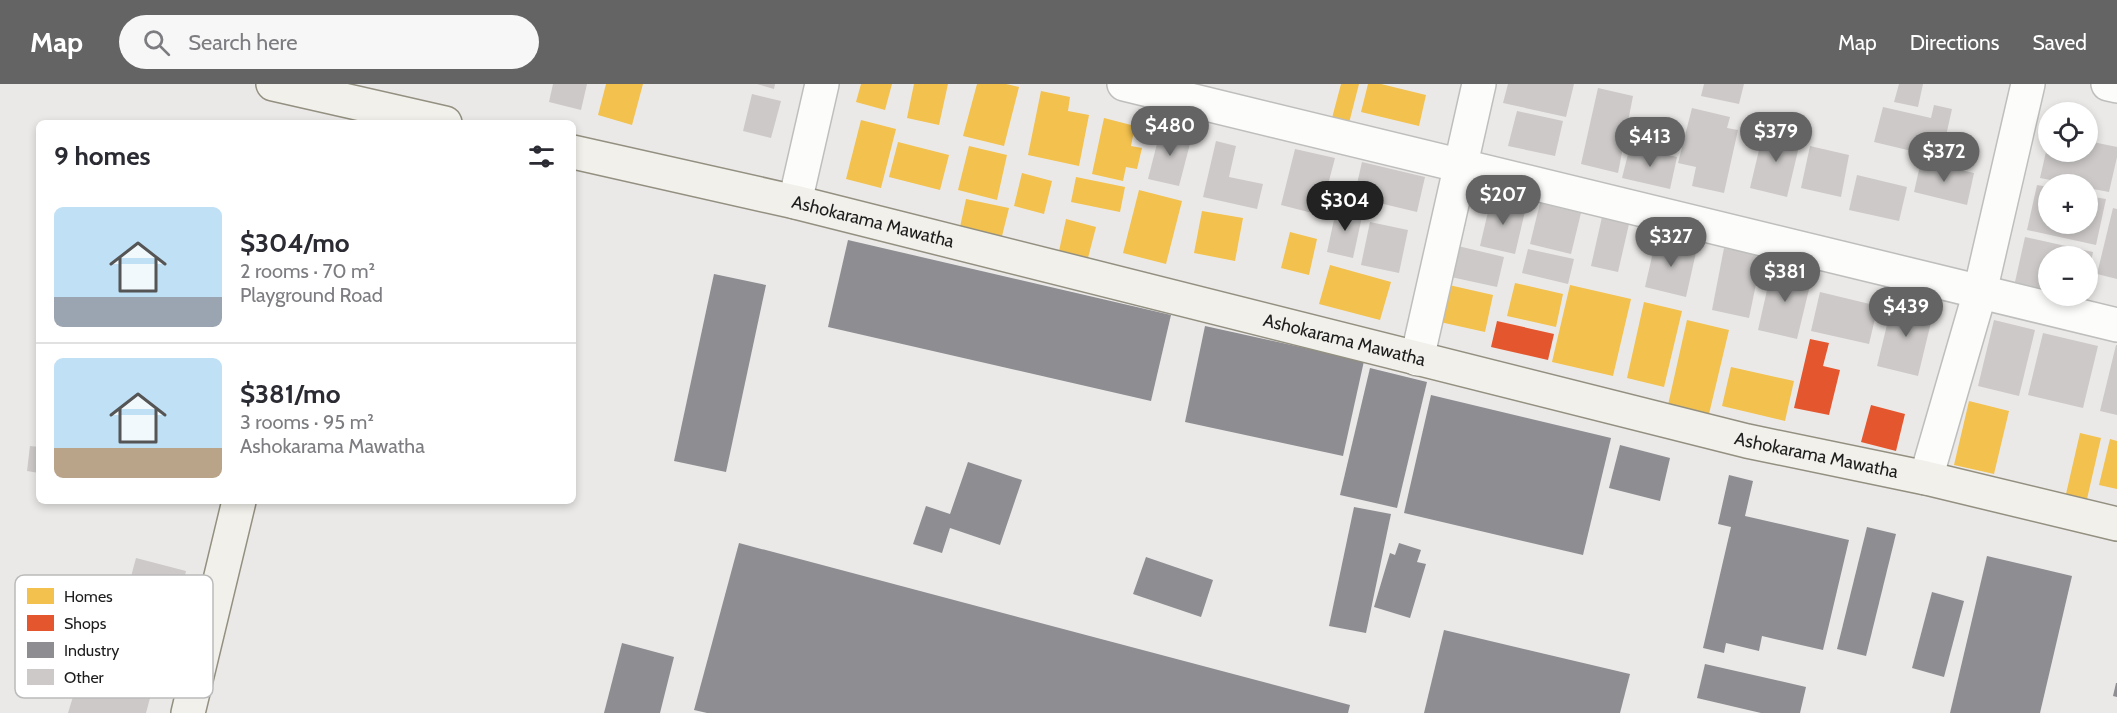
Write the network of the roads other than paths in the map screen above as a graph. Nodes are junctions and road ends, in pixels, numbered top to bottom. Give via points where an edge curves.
1 (273, 84) edge
2 (822, 84) edge
3 (1124, 84) edge
4 (1479, 84) edge
5 (2028, 84) edge
6 (2108, 84) edge
7 (2117, 86) edge
8 (333, 102) edge
9 (429, 120) edge
10 (576, 153) edge
11 (1461, 166) junction
12 (795, 202) junction
13 (1980, 292) junction
14 (2117, 325) edge
15 (1417, 359) junction
16 (1926, 478) junction
17 (238, 504) edge
18 (2117, 524) edge
19 (213, 609) edge
20 (192, 698) edge
21 (188, 713) edge

1 - 8 street
2 - 12 street
3 - 11 street
4 - 11 street
5 - 13 street
6 - 7 street
8 - 9 street
10 - 12 street, Ashokarama Mawatha
11 - 13 street
11 - 15 street
12 - 15 street, Ashokarama Mawatha
13 - 14 street
13 - 16 street
15 - 16 street, Ashokarama Mawatha via 1746,441
16 - 18 street, Ashokarama Mawatha
17 - 19 street
20 - 21 street

